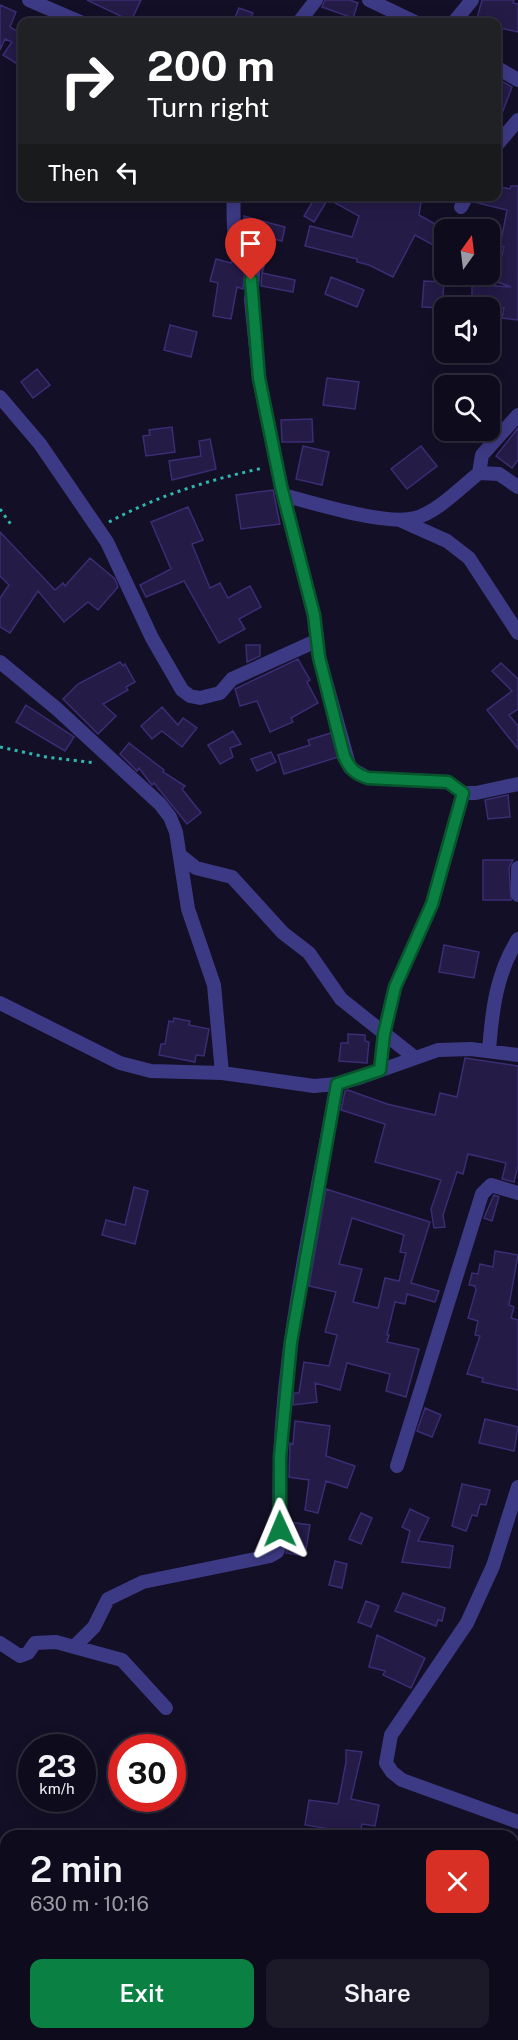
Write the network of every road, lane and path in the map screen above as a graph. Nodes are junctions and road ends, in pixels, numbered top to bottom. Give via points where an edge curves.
1 (28, 0) edge
2 (316, 0) edge
3 (369, 0) edge
4 (472, 0) edge
5 (71, 18) edge
6 (302, 18) edge
7 (407, 18) edge
8 (457, 18) edge
9 (501, 70) edge
10 (518, 80) edge
11 (515, 128) edge
12 (501, 141) edge
13 (234, 201) edge
14 (0, 397) edge
15 (518, 415) edge
16 (277, 464) junction
17 (479, 473) junction
18 (518, 487) edge
19 (283, 495) junction
20 (0, 509) edge
21 (398, 519) junction
22 (12, 526) dead end
23 (97, 528) junction
24 (518, 633) edge
25 (316, 641) junction
26 (0, 662) edge
27 (0, 747) edge
28 (118, 766) junction
29 (518, 784) edge
30 (463, 793) junction
31 (181, 856) junction
32 (518, 868) edge
33 (518, 895) edge
34 (518, 939) edge
35 (0, 1003) edge
36 (384, 1034) junction
37 (489, 1051) junction
38 (518, 1055) edge
39 (414, 1057) junction
40 (380, 1070) junction
41 (222, 1073) junction
42 (337, 1084) junction
43 (518, 1193) edge
44 (397, 1466) dead end
45 (518, 1487) edge
46 (0, 1643) edge
47 (74, 1647) junction
48 (166, 1708) dead end
49 (518, 1822) edge

1 - 5 street
2 - 6 street
3 - 7 street
4 - 8 street
9 - 10 street
11 - 12 street
13 - 16 street via 233,250 254,263 251,300 259,378
14 - 23 street via 40,444
15 - 17 street via 482,455
16 - 19 street
16 - 23 path via 188,486 145,502
17 - 18 street via 499,474
17 - 21 street via 433,509 415,519
19 - 21 street
19 - 25 street via 314,615
20 - 22 path
21 - 24 street via 447,541 469,558
23 - 25 street via 175,682 190,696 220,693 232,679
25 - 30 street via 350,768 368,778 448,782
26 - 28 street
27 - 28 path
28 - 31 street via 170,817
29 - 30 street
30 - 36 street via 432,904 400,975
31 - 36 street via 196,868 232,877 283,933 309,953 341,999
31 - 41 street via 188,909 214,985
32 - 33 street
34 - 37 street via 497,987
35 - 41 street via 120,1063 151,1071
36 - 39 street
36 - 40 street
37 - 38 street
37 - 39 street via 438,1050
39 - 40 street
40 - 42 street
41 - 42 street via 314,1086
42 - 47 street via 291,1342 280,1457 277,1551 270,1556 143,1582 108,1599 94,1628
43 - 44 street via 490,1185 482,1194
45 - 49 street via 493,1566 467,1623 395,1729 386,1762 402,1780
46 - 47 street via 20,1656 40,1642
47 - 48 street via 122,1660

